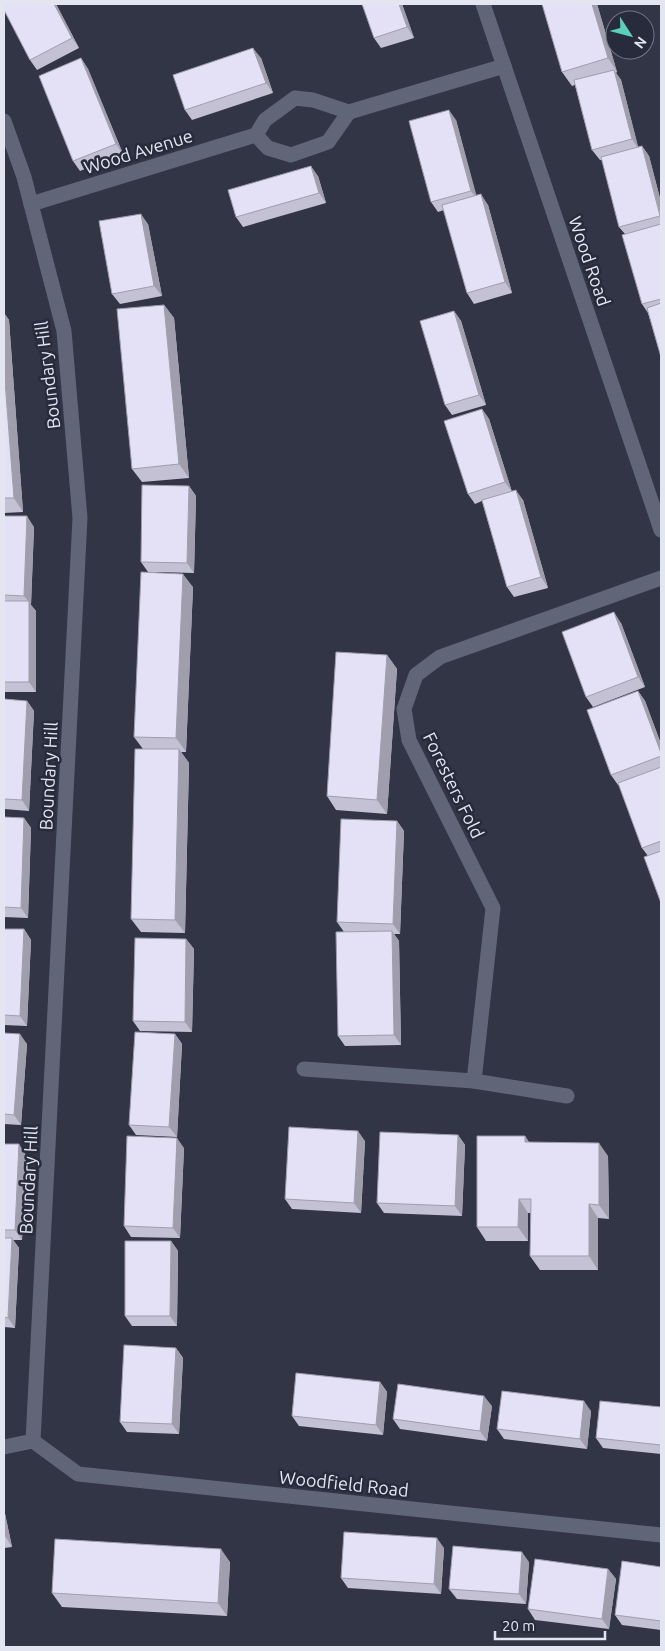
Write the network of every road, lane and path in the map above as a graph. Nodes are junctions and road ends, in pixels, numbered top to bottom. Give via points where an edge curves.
1 (483, 4) edge
2 (504, 66) junction
3 (349, 112) junction
4 (4, 121) edge
5 (256, 135) junction
6 (31, 204) junction
7 (661, 530) edge
8 (661, 578) edge
9 (304, 1070) dead end
10 (474, 1081) junction
11 (567, 1096) dead end
12 (33, 1441) junction
13 (4, 1447) edge
14 (661, 1535) edge

1 - 2 street, Wood Road
2 - 3 street
2 - 7 street, Wood Road
3 - 5 street via 313,100 295,98 265,120
3 - 5 street via 328,142 291,155 268,148
4 - 6 street, Boundary Hill
5 - 6 street, Wood Avenue
6 - 12 street, Boundary Hill via 64,331 80,518
8 - 10 street, Foresters Fold via 440,657 416,675 404,709 409,740 493,908
9 - 10 street
10 - 11 street
12 - 13 street
12 - 14 street, Woodfield Road via 78,1474

